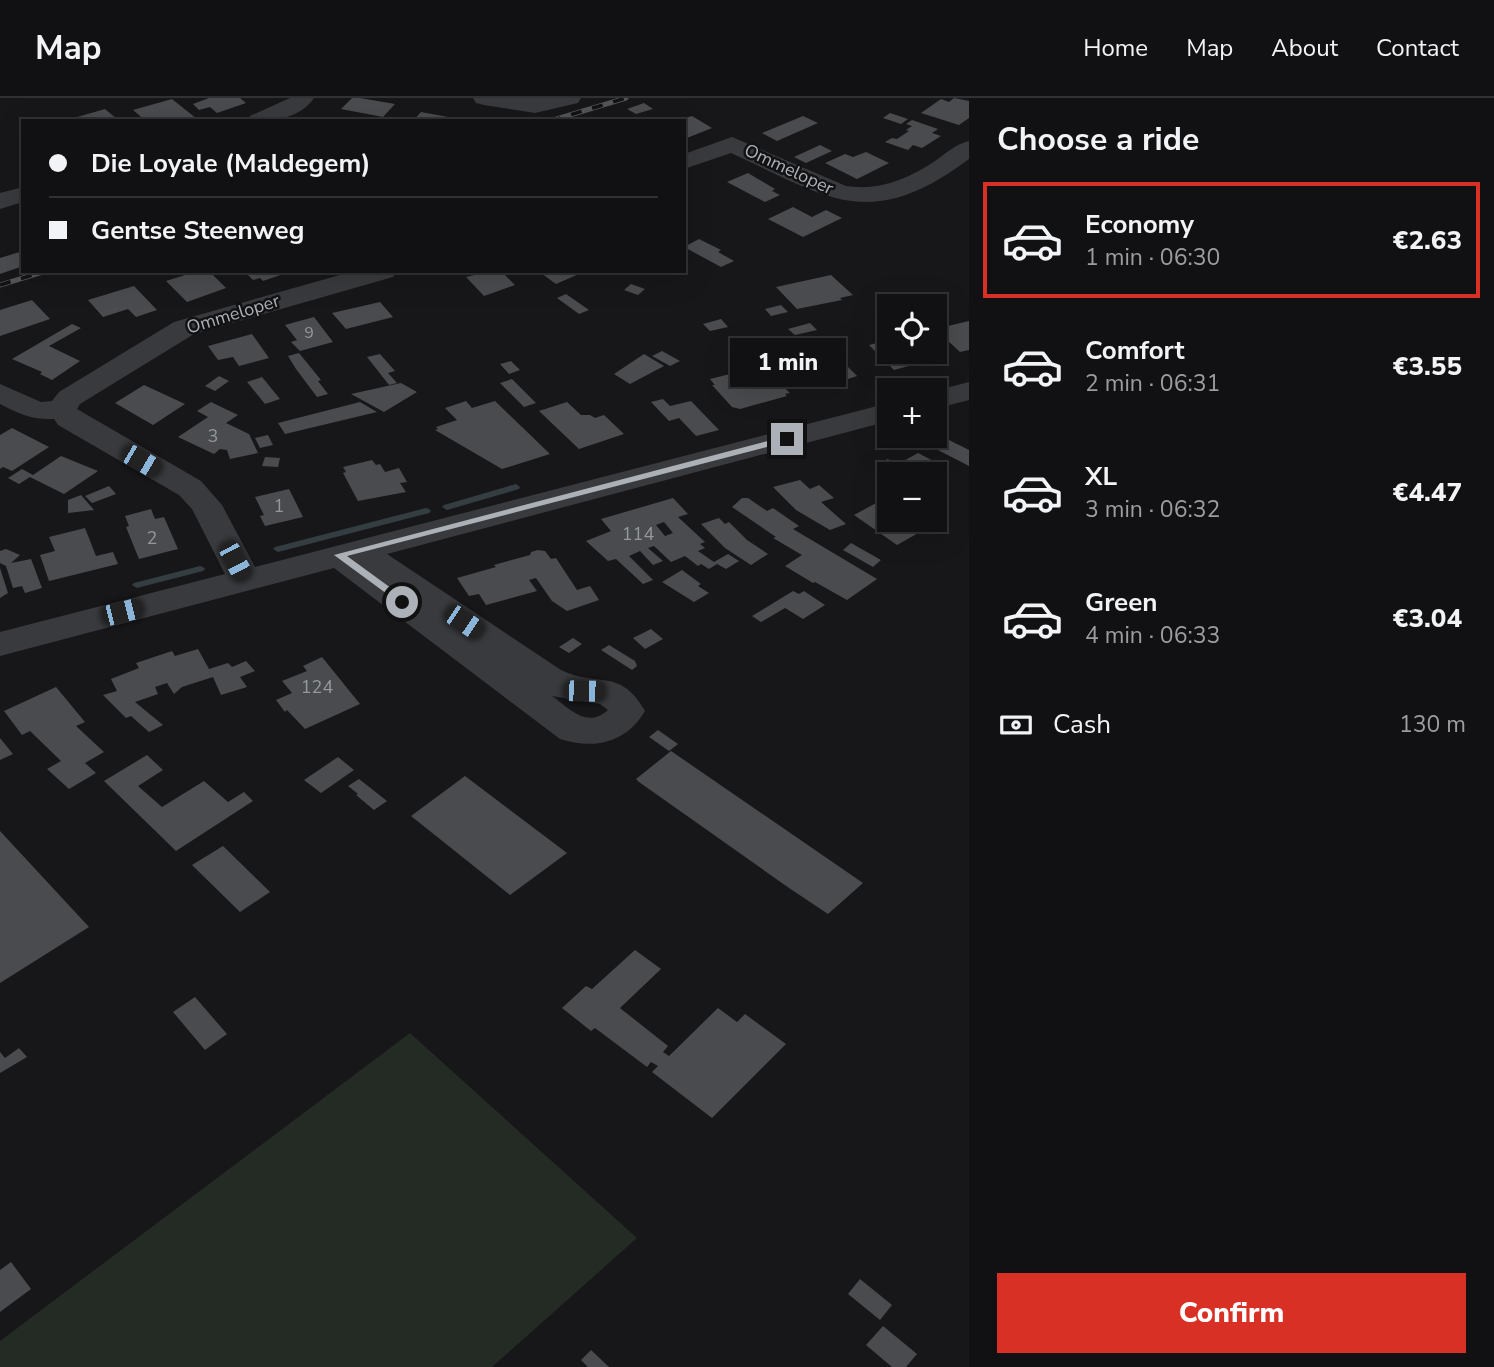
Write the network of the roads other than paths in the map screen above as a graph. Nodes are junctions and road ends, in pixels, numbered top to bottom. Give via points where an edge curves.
1 (303, 98) edge
2 (484, 98) edge
3 (570, 98) edge
4 (262, 119) edge
5 (969, 148) edge
6 (686, 161) edge
7 (21, 195) edge
8 (0, 201) edge
9 (377, 273) edge
10 (969, 391) edge
11 (0, 393) edge
12 (947, 397) edge
13 (62, 409) junction
14 (877, 415) edge
15 (349, 553) junction
16 (245, 580) junction
17 (0, 644) edge

1 - 4 street
2 - 3 street via 535,106
5 - 6 street, Ommeloper via 919,181 882,195 839,193 732,144
7 - 8 street
9 - 13 street, Ommeloper via 184,328 69,398
10 - 12 street
11 - 13 street via 36,411
13 - 16 street via 69,419 190,488 206,505
14 - 15 street
15 - 15 street via 573,730 603,731 627,711 616,695 566,688 548,679
15 - 16 street
16 - 17 street

